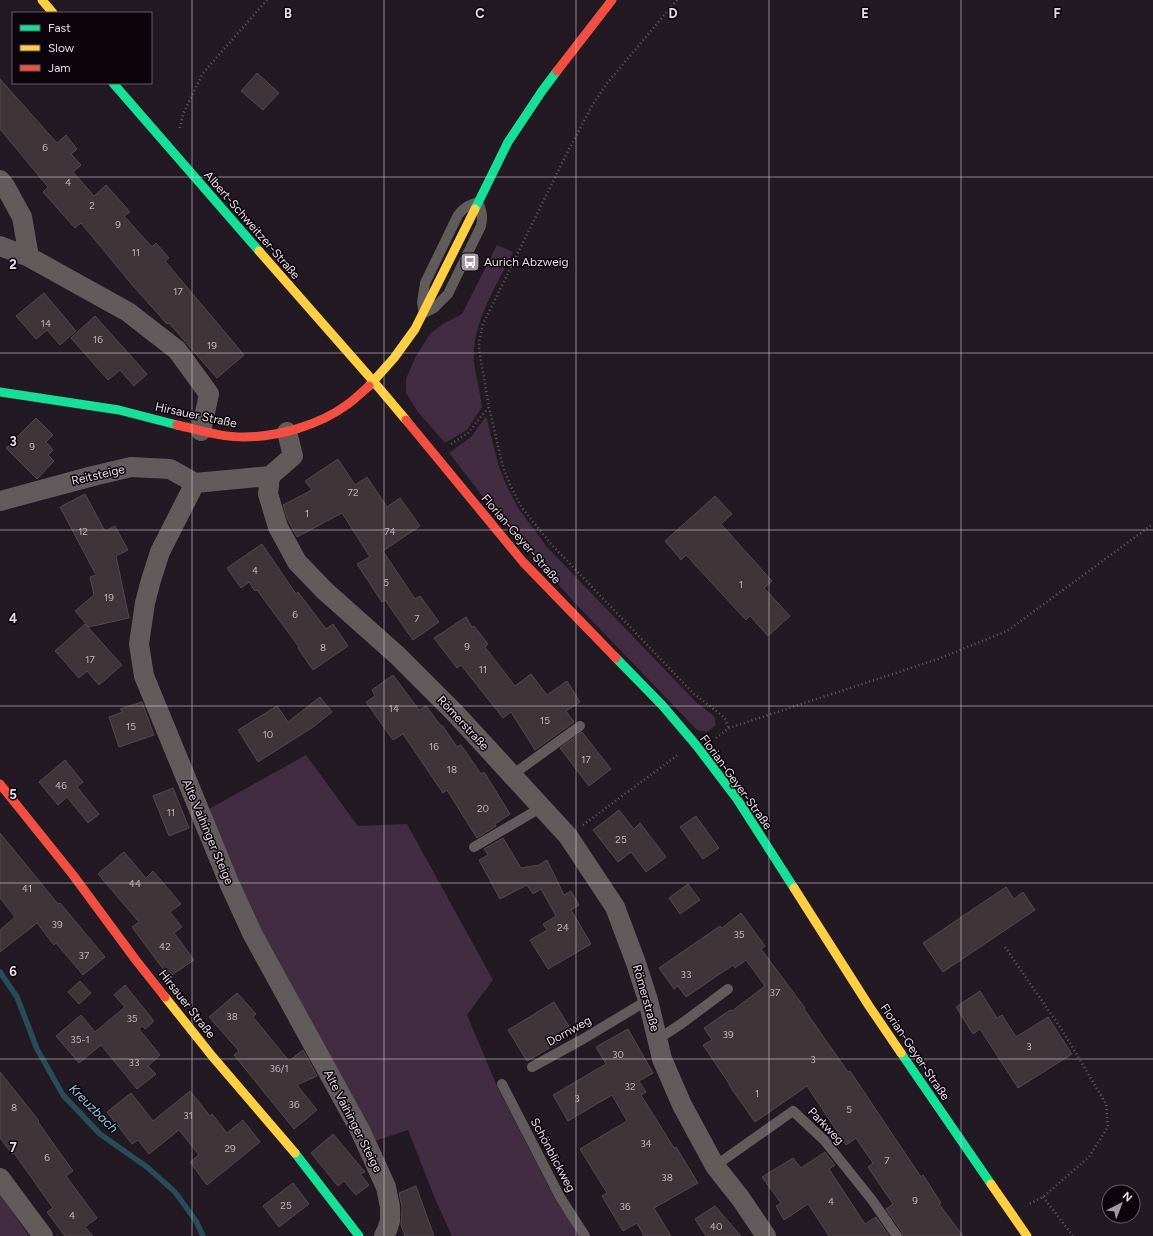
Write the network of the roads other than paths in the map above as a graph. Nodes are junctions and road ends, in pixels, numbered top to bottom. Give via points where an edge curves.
1 (42, 0) edge
2 (612, 0) edge
3 (52, 12) edge
4 (114, 84) edge
5 (0, 180) edge
6 (478, 202) junction
7 (0, 246) edge
8 (29, 257) junction
9 (424, 313) junction
10 (374, 382) junction
11 (0, 392) edge
12 (201, 431) junction
13 (287, 432) junction
14 (270, 476) junction
15 (195, 483) junction
16 (0, 501) edge
17 (580, 726) dead end
18 (512, 775) junction
19 (0, 784) edge
20 (542, 807) junction
21 (474, 847) dead end
22 (728, 989) dead end
23 (648, 1000) junction
24 (658, 1039) junction
25 (532, 1067) dead end
26 (502, 1084) dead end
27 (715, 1166) junction
28 (0, 1178) edge
29 (43, 1236) edge
30 (359, 1236) edge
31 (384, 1236) edge
32 (585, 1236) edge
33 (766, 1236) edge
34 (897, 1236) edge
35 (1027, 1236) edge

1 - 3 street
2 - 6 street via 577,44 508,142
4 - 10 street, Albert-Schweitzer-Straße
5 - 8 street via 22,217
6 - 9 lane via 469,205 458,215 425,283 422,302
6 - 9 lane via 482,211 481,226 448,294 434,308
7 - 8 street
8 - 12 street via 128,312 176,350 209,394
9 - 10 street, Hirsauer Straße via 407,342
10 - 13 street, Hirsauer Straße via 333,414
10 - 35 street, Florian-Geyer-Straße via 523,562 662,706 696,745 737,799 869,1006
11 - 12 street, Hirsauer Straße via 119,410
12 - 13 street, Hirsauer Straße via 243,437
13 - 14 street via 293,456
14 - 15 street
14 - 18 street, Römerstraße via 268,494 278,527 297,562 325,591 398,656
15 - 16 street, Reitsteige via 170,469 131,467
15 - 31 street, Alte Vaihinger Steige via 160,552 151,580 139,644 144,676 253,935 360,1130 386,1186 390,1221
17 - 18 lane
18 - 20 street, Römerstraße
19 - 30 street, Hirsauer Straße via 212,1056 289,1146
20 - 21 lane
20 - 23 street, Römerstraße via 568,836 615,907
22 - 24 lane, Römerstraße
23 - 24 street, Römerstraße
23 - 25 lane, Dornweg
24 - 27 street, Römerstraße via 662,1059 682,1105
26 - 32 lane, Schönblickweg via 560,1197
27 - 33 street, Römerstraße
27 - 34 lane, Parkweg via 793,1111 824,1140
28 - 29 street

